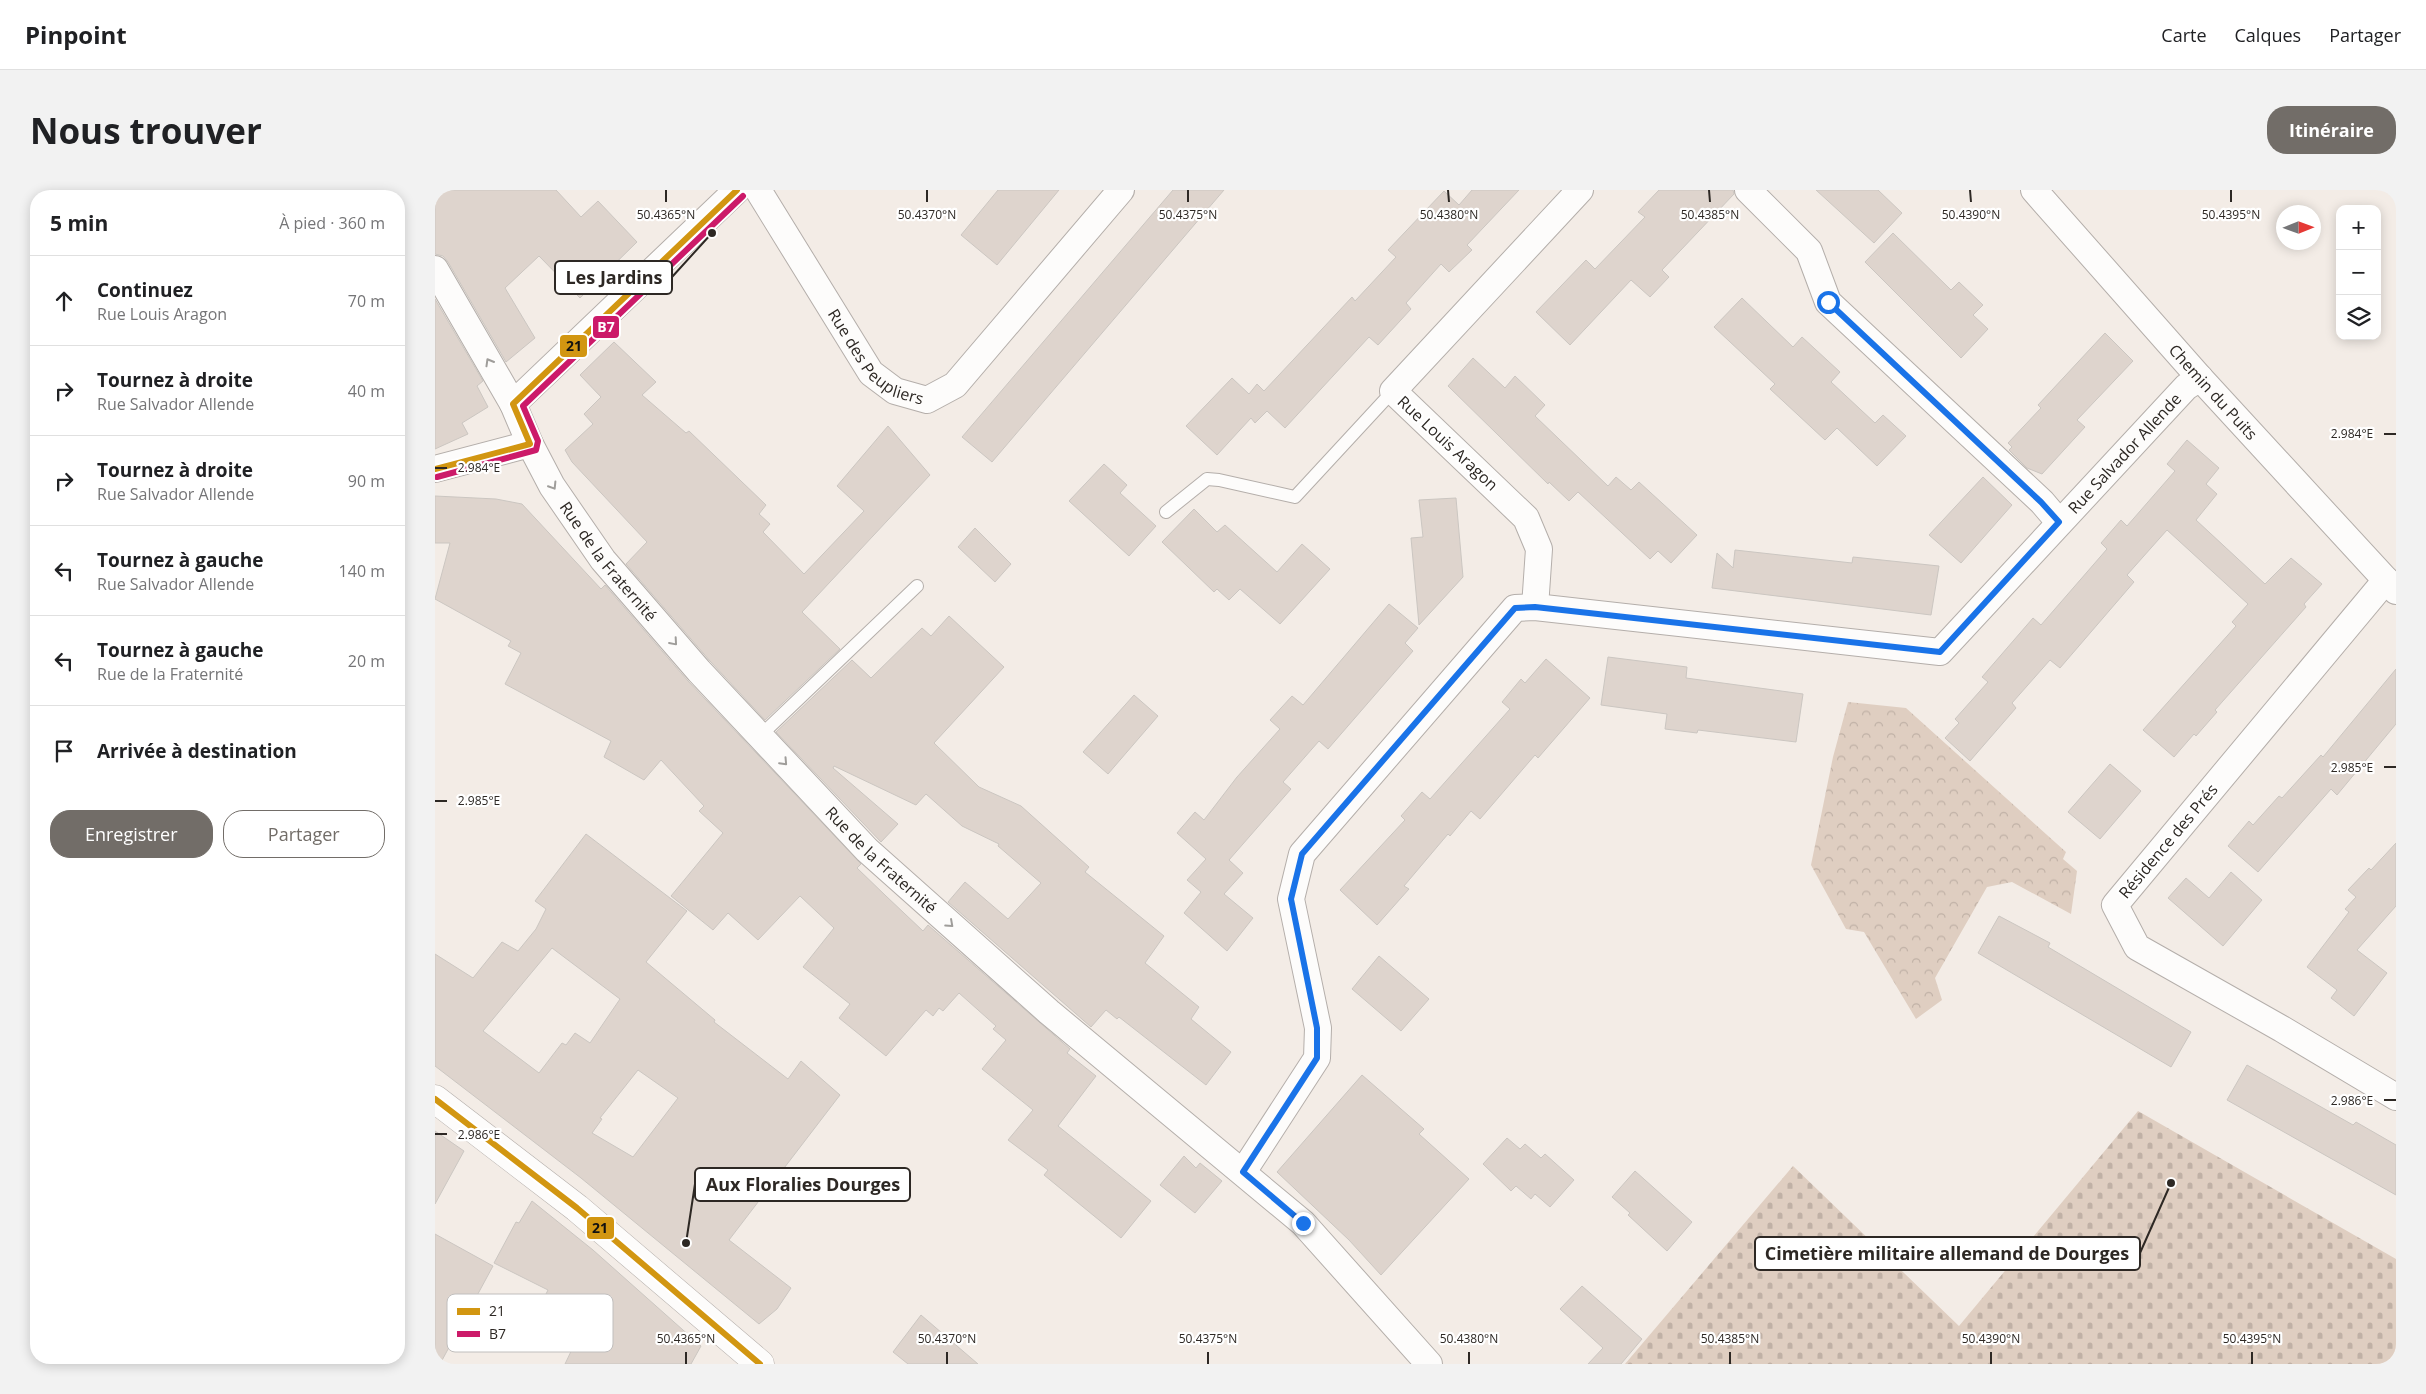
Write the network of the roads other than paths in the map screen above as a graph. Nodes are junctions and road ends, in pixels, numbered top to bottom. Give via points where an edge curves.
1 (737, 190) edge
2 (758, 190) edge
3 (1121, 190) edge
4 (1580, 190) edge
5 (1748, 190) edge
6 (2034, 190) edge
7 (435, 269) edge
8 (2200, 378) junction
9 (1393, 391) junction
10 (513, 404) junction
11 (530, 444) junction
12 (435, 469) edge
13 (1166, 512) dead end
14 (2059, 522) junction
15 (2391, 585) edge
16 (917, 586) dead end
17 (1535, 607) junction
18 (760, 736) junction
19 (2396, 1097) edge
20 (435, 1099) edge
21 (1243, 1172) junction
22 (760, 1364) edge
23 (1429, 1364) edge

1 - 10 street
2 - 3 street, Rue des Peupliers via 871,373 895,391 927,400 955,385
4 - 9 street, Rue Louis Aragon
5 - 14 street via 1809,251 1828,302
6 - 8 street, Chemin du Puits
10 -> 7 street, Rue de la Fraternité
8 - 14 street, Rue Salvador Allende via 2186,387
8 - 15 street, Chemin du Puits
9 - 13 lane via 1295,497 1207,479
9 - 17 street, Rue Louis Aragon via 1526,518 1539,549
10 - 11 street, Rue de la Fraternité
11 - 12 street
11 -> 18 street, Rue de la Fraternité via 552,486 603,560
14 - 17 street, Rue Salvador Allende via 1940,652
15 - 19 street, Résidence des Prés via 2115,905 2137,947 2282,1028
16 - 18 lane
17 - 21 street, Rue Salvador Allende via 1515,608 1302,854 1291,899 1317,1028 1317,1058
18 -> 21 street, Rue de la Fraternité via 867,850 1049,1012
20 - 22 street via 577,1208
21 - 23 street, Rue de la Fraternité via 1303,1223

